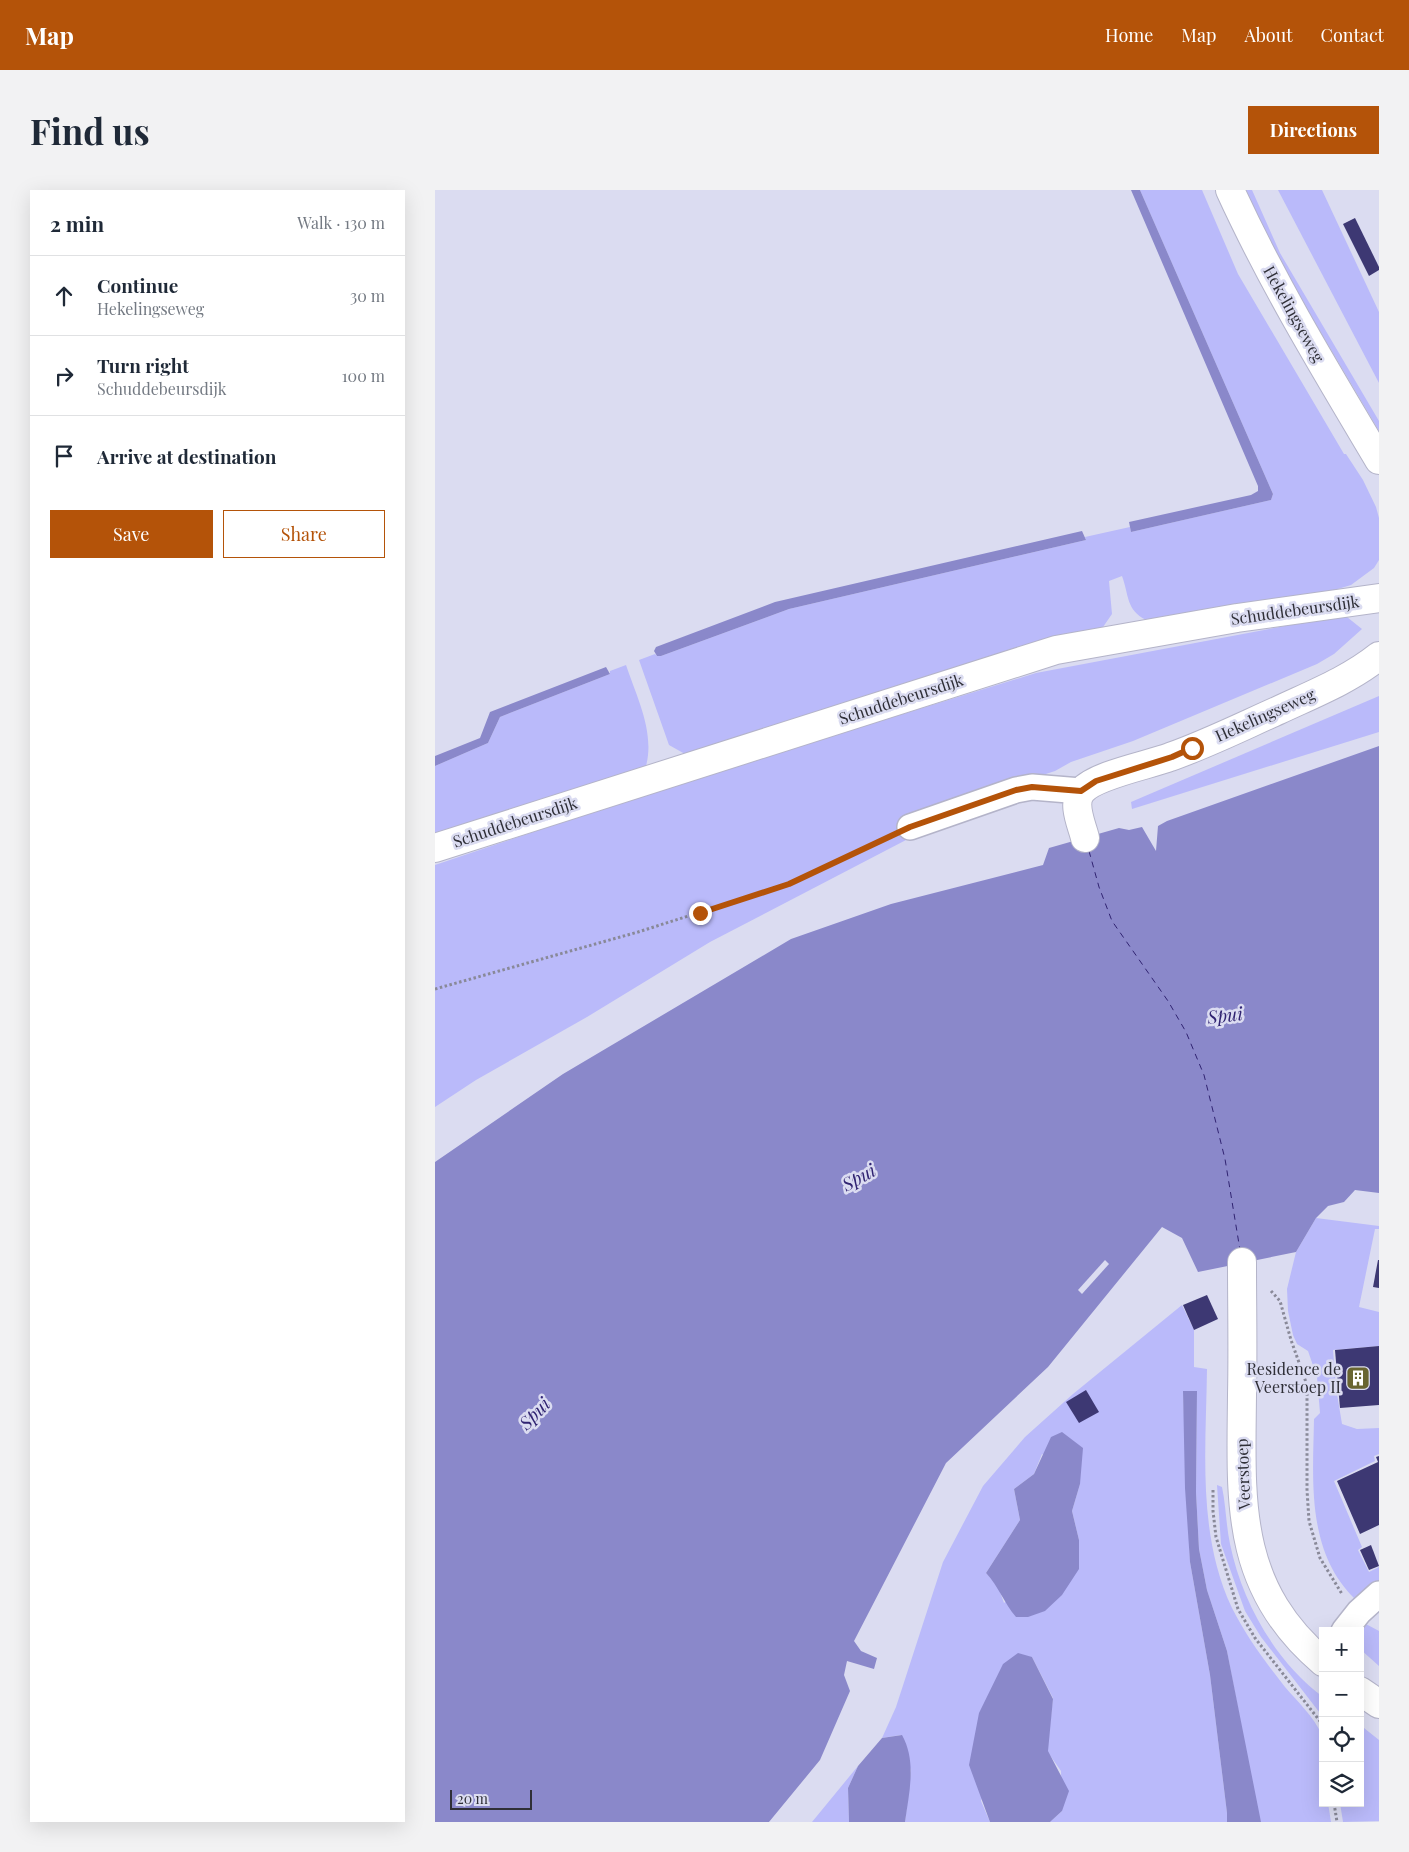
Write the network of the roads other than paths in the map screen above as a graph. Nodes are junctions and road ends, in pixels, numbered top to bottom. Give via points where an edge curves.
1 (1230, 190) edge
2 (1379, 460) edge
3 (1379, 598) edge
4 (1379, 656) edge
5 (1081, 791) junction
6 (910, 827) road end
7 (1085, 838) dead end
8 (435, 848) edge
9 (1242, 1262) dead end
10 (1379, 1594) edge
11 (1351, 1621) edge
12 (1319, 1658) edge
13 (1364, 1694) edge
14 (1379, 1704) edge

1 - 2 main road, Hekelingseweg via 1253,242 1297,322
3 - 8 main road, Schuddebeursdijk via 1237,618 1056,650
4 - 5 main road, Hekelingseweg via 1340,682 1254,722 1172,757 1096,781
5 - 6 street via 1032,787 1016,790
5 - 7 main road via 1077,805
9 - 12 main road, Veerstoep via 1241,1456 1246,1532 1254,1563 1268,1595 1291,1631
10 - 11 street
13 - 14 main road

